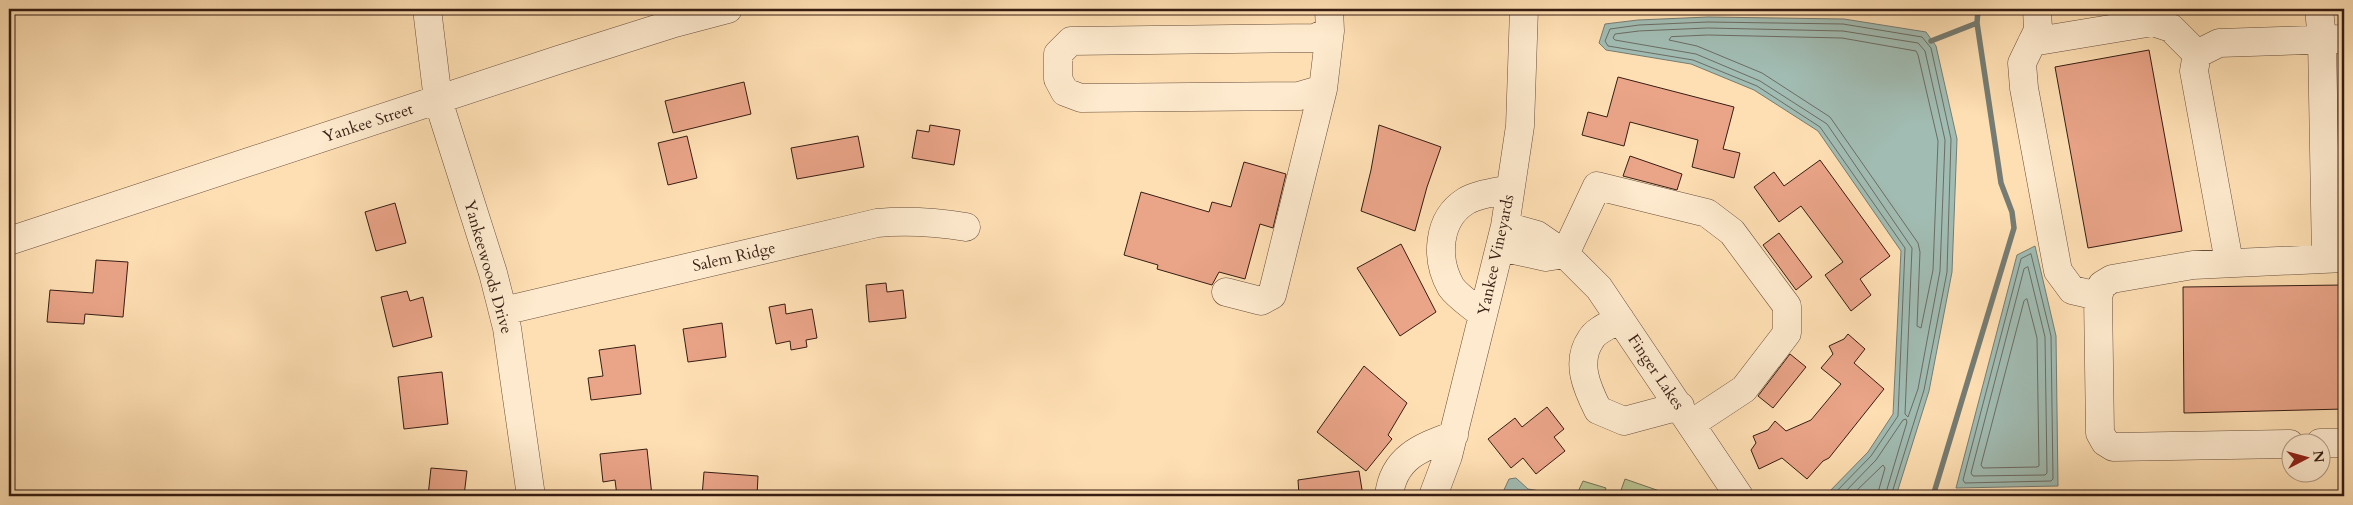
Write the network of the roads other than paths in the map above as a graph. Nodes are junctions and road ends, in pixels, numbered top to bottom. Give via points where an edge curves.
1 (427, 9) edge
2 (728, 9) edge
3 (1524, 9) edge
4 (2037, 9) edge
5 (2319, 9) edge
6 (1329, 20) edge
7 (2333, 39) edge
8 (2032, 42) junction
9 (2197, 54) junction
10 (1323, 89) junction
11 (438, 100) junction
12 (1510, 189) junction
13 (966, 227) dead end
14 (1503, 236) junction
15 (9, 241) edge
16 (1565, 254) junction
17 (2335, 258) edge
18 (2229, 262) junction
19 (1226, 292) dead end
20 (2098, 296) junction
21 (503, 311) junction
22 (1483, 315) junction
23 (1620, 319) junction
24 (1685, 415) junction
25 (1454, 435) junction
26 (2330, 443) edge
27 (2344, 443) edge
28 (2280, 444) edge
29 (531, 496) edge
30 (1389, 496) edge
31 (1433, 496) edge
32 (1738, 496) edge

1 - 11 street, Yankeewoods Drive
2 - 11 street, Yankee Street via 675,23
3 - 12 street, Yankee Vineyards via 1520,126
4 - 8 street via 2038,30
5 - 7 street
6 - 10 street
6 - 10 street via 1315,38 1071,41 1058,54 1058,79 1065,92 1081,98 1299,96
7 - 9 street via 2219,42
7 - 17 street
8 - 9 street via 2153,22 2171,28
8 - 20 street via 2022,63 2024,88 2058,271 2072,290
9 - 18 street via 2194,71
10 - 19 street via 1272,295 1261,301
11 - 15 street, Yankee Street
11 - 21 street, Yankeewoods Drive
12 - 14 street, Yankee Vineyards
12 - 22 street via 1466,200 1450,216 1441,236 1442,263 1452,288
13 - 21 street, Salem Ridge via 934,221 877,223
14 - 16 street, Finger Lakes via 1536,235
14 - 22 street, Yankee Vineyards
16 - 23 street, Finger Lakes via 1599,288
16 - 24 street via 1597,186 1707,213 1732,232 1776,291 1787,306 1787,333 1744,389
17 - 18 street
18 - 20 street via 2112,279 2102,285
20 - 28 street via 2100,433 2105,442 2113,447
21 - 29 street, Yankeewoods Drive
22 - 25 street, Yankee Vineyards
23 - 24 street, Finger Lakes
23 - 24 street via 1591,337 1583,357 1585,384 1598,410 1624,421
24 - 32 street, Finger Lakes
25 - 30 street via 1420,447 1401,464
25 - 31 street, Yankee Vineyards
26 - 27 street

